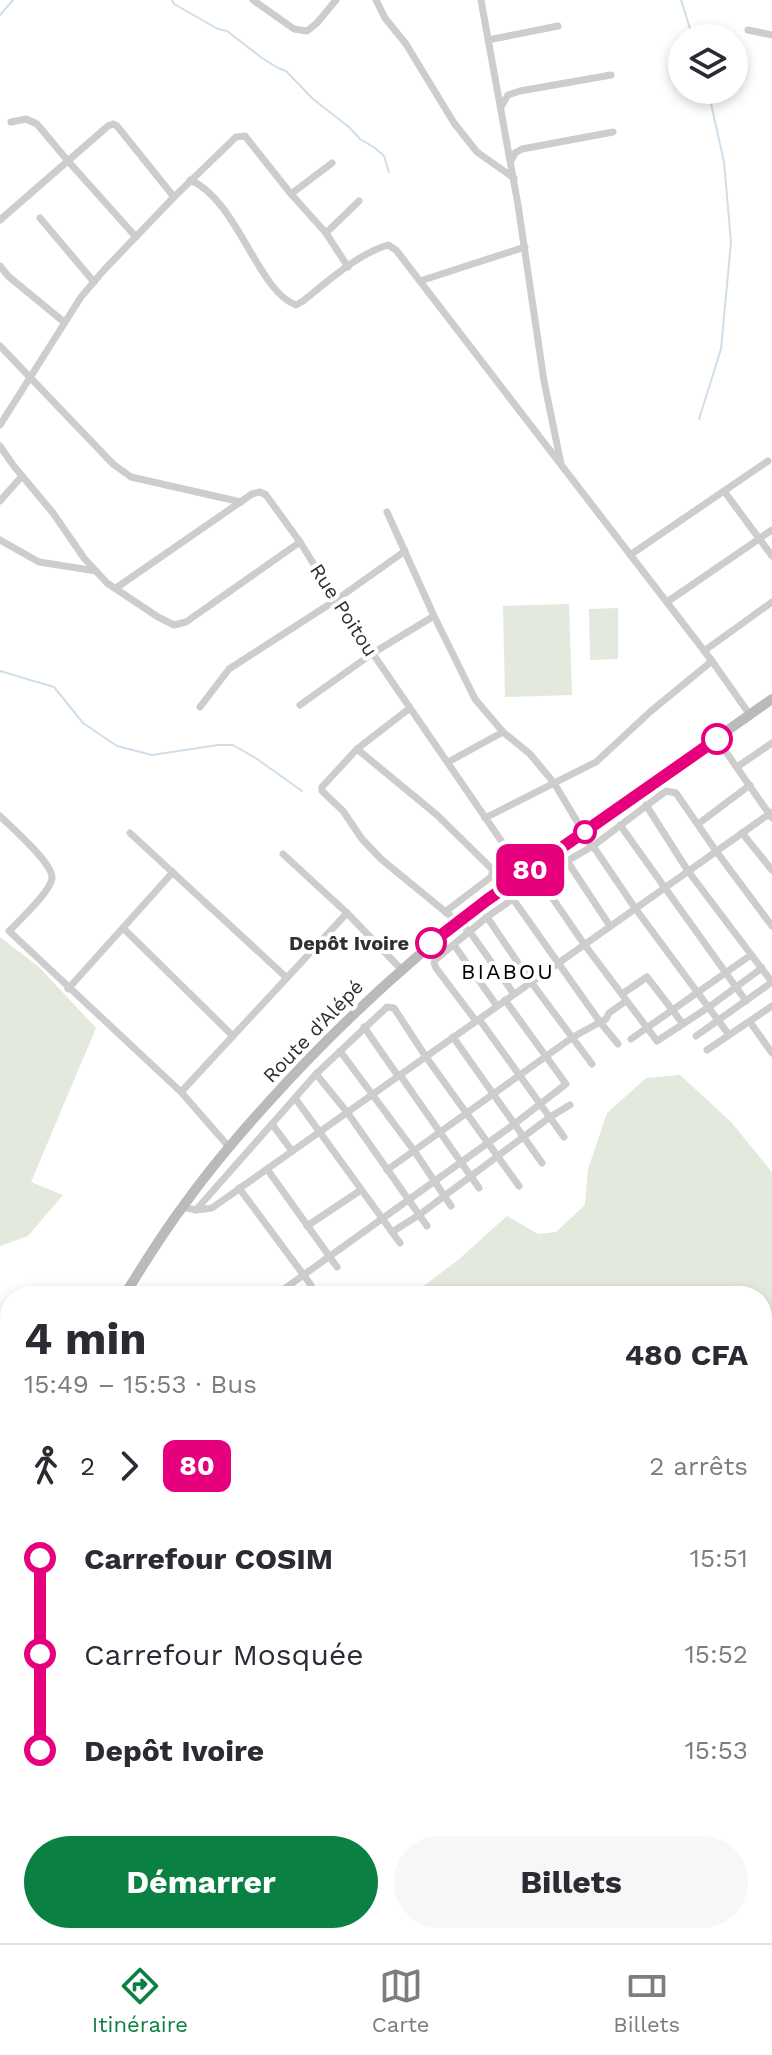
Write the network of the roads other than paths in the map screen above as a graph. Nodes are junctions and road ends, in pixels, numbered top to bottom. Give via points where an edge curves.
1 (253, 0) edge
2 (336, 0) edge
3 (376, 0) edge
4 (481, 0) edge
5 (558, 26) dead end
6 (748, 30) dead end
7 (772, 35) edge
8 (488, 40) junction
9 (611, 75) dead end
10 (501, 107) junction
11 (11, 122) dead end
12 (613, 132) dead end
13 (68, 161) junction
14 (511, 161) junction
15 (332, 163) dead end
16 (514, 178) junction
17 (190, 180) junction
18 (291, 194) junction
19 (174, 197) junction
20 (359, 201) dead end
21 (40, 218) dead end
22 (0, 220) edge
23 (326, 233) junction
24 (136, 237) junction
25 (525, 247) junction
26 (0, 266) edge
27 (348, 267) junction
28 (420, 281) junction
29 (94, 282) junction
30 (64, 322) junction
31 (0, 346) edge
32 (31, 379) junction
33 (0, 425) edge
34 (0, 446) edge
35 (768, 461) dead end
36 (562, 466) junction
37 (22, 476) junction
38 (724, 491) junction
39 (0, 501) edge
40 (241, 502) junction
41 (387, 512) dead end
42 (772, 530) edge
43 (759, 538) junction
44 (0, 540) edge
45 (300, 542) junction
46 (405, 551) junction
47 (630, 555) junction
48 (772, 556) edge
49 (96, 571) junction
50 (116, 588) junction
51 (336, 600) junction
52 (667, 602) junction
53 (772, 602) edge
54 (434, 616) junction
55 (704, 651) junction
56 (373, 653) junction
57 (712, 661) junction
58 (772, 699) edge
59 (300, 705) dead end
60 (200, 707) dead end
61 (410, 708) junction
62 (750, 715) junction
63 (503, 732) junction
64 (717, 739) junction
65 (772, 743) edge
66 (357, 749) junction
67 (448, 762) junction
68 (737, 767) junction
69 (554, 783) junction
70 (750, 785) junction
71 (646, 805) junction
72 (771, 814) edge
73 (0, 816) edge
74 (485, 818) junction
75 (698, 824) junction
76 (620, 825) junction
77 (130, 833) dead end
78 (742, 833) junction
79 (582, 834) junction
80 (593, 846) junction
81 (716, 851) junction
82 (283, 854) dead end
83 (567, 861) junction
84 (772, 870) edge
85 (688, 871) junction
86 (173, 872) junction
87 (524, 874) junction
88 (540, 880) junction
89 (664, 888) junction
90 (513, 899) junction
91 (635, 908) junction
92 (445, 912) junction
93 (347, 913) junction
94 (487, 917) junction
95 (458, 922) junction
96 (0, 925) edge
97 (610, 926) junction
98 (772, 926) edge
99 (123, 928) junction
100 (9, 931) junction
101 (470, 932) junction
102 (584, 944) junction
103 (454, 945) junction
104 (751, 955) junction
105 (558, 963) junction
106 (762, 968) junction
107 (401, 969) junction
108 (725, 973) junction
109 (287, 978) junction
110 (531, 982) junction
111 (772, 982) edge
112 (735, 987) junction
113 (68, 989) junction
114 (698, 992) junction
115 (514, 994) junction
116 (624, 998) junction
117 (505, 1000) junction
118 (746, 1001) junction
119 (497, 1006) junction
120 (772, 1006) edge
121 (709, 1007) junction
122 (672, 1010) junction
123 (477, 1020) junction
124 (719, 1020) junction
125 (600, 1022) junction
126 (750, 1022) junction
127 (683, 1024) junction
128 (364, 1027) junction
129 (647, 1029) junction
130 (729, 1035) junction
131 (233, 1036) junction
132 (696, 1036) dead end
133 (453, 1037) junction
134 (573, 1037) junction
135 (631, 1039) dead end
136 (618, 1044) dead end
137 (707, 1050) dead end
138 (340, 1051) junction
139 (772, 1053) edge
140 (426, 1057) junction
141 (546, 1057) junction
142 (592, 1064) dead end
143 (316, 1074) junction
144 (519, 1075) junction
145 (399, 1076) junction
146 (181, 1092) junction
147 (372, 1094) junction
148 (494, 1096) junction
149 (295, 1098) junction
150 (540, 1103) junction
151 (570, 1105) dead end
152 (347, 1112) junction
153 (467, 1114) junction
154 (550, 1117) junction
155 (272, 1124) junction
156 (513, 1125) junction
157 (319, 1132) junction
158 (441, 1134) junction
159 (564, 1137) dead end
160 (523, 1138) junction
161 (487, 1143) junction
162 (229, 1147) junction
163 (292, 1151) junction
164 (415, 1152) junction
165 (497, 1157) junction
166 (460, 1163) junction
167 (542, 1163) dead end
168 (267, 1169) junction
169 (387, 1170) junction
170 (470, 1177) junction
171 (435, 1181) junction
172 (519, 1186) dead end
173 (239, 1188) junction
174 (479, 1188) dead end
175 (361, 1190) junction
176 (444, 1196) junction
177 (408, 1200) junction
178 (451, 1206) dead end
179 (182, 1207) junction
180 (196, 1210) junction
181 (419, 1215) junction
182 (382, 1218) junction
183 (307, 1226) junction
184 (427, 1226) dead end
185 (392, 1232) junction
186 (400, 1243) dead end
187 (329, 1256) junction
188 (337, 1267) dead end
189 (304, 1275) junction
190 (311, 1285) dead end
191 (131, 1286) edge
192 (288, 1286) edge

1 - 2 street via 294,29 307,31
3 - 16 street via 454,123 477,152
4 - 8 street
5 - 8 street
6 - 7 street
8 - 10 street
9 - 10 street via 520,91 508,95
10 - 14 street
11 - 13 street via 26,119 37,124
12 - 14 street via 522,149
13 - 19 street via 113,124
13 - 22 street
13 - 24 street
14 - 16 street
15 - 18 street
16 - 25 street
17 - 18 street via 228,142 245,136
17 - 19 street
17 - 27 street via 227,214 288,302 303,301
18 - 23 street
19 - 24 street
20 - 23 street
21 - 29 street
23 - 27 street
24 - 29 street
25 - 28 street
25 - 36 street
26 - 30 street
27 - 28 street via 388,245
28 - 36 street
29 - 30 street
30 - 32 street
31 - 32 street
32 - 33 street
32 - 40 street via 131,477
34 - 37 street
35 - 38 street
36 - 47 street
37 - 39 street
37 - 49 street
38 - 43 street
38 - 47 street
40 - 45 street, Rue Poitou via 252,494 266,495
40 - 50 street
41 - 46 street
42 - 43 street
43 - 48 street
43 - 52 street
44 - 49 street via 39,562
45 - 50 street via 186,622 174,625
45 - 51 street, Rue Poitou
46 - 51 street
46 - 54 street
47 - 52 street
49 - 50 street
51 - 56 street, Rue Poitou
51 - 60 street via 229,669
52 - 55 street
53 - 55 street
54 - 56 street
54 - 63 street via 475,699
55 - 57 street
56 - 59 street
56 - 61 street, Rue Poitou
57 - 62 street
57 - 69 street via 596,762
58 - 62 main road, Route d'Alépé
61 - 66 street
61 - 67 street, Rue Poitou
62 - 64 main road, Route d'Alépé
63 - 67 street
63 - 69 street
64 - 68 street
64 - 79 main road, Route d'Alépé
65 - 68 street
66 - 92 street via 322,791 381,859
66 - 92 street via 493,870
67 - 74 street, Rue Poitou
68 - 70 street
69 - 74 street
69 - 79 street
70 - 72 street
70 - 75 street
71 - 75 street via 674,791
71 - 76 street
71 - 85 street
72 - 78 street
73 - 100 street via 52,873 47,890
74 - 87 street, Rue Poitou
75 - 81 street
76 - 80 street
76 - 89 street
77 - 86 street
78 - 81 street
78 - 84 street
79 - 80 street
79 - 87 main road, Route d'Alépé
80 - 83 street
80 - 91 street
81 - 85 street
81 - 98 street
82 - 93 street
83 - 88 street
83 - 97 street
85 - 89 street
85 - 104 street
86 - 99 street
86 - 109 street
87 - 95 main road, Route d'Alépé
88 - 90 street
88 - 102 street
89 - 91 street
89 - 108 street
90 - 94 street
90 - 105 street
91 - 97 street
91 - 114 street
92 - 95 street
93 - 107 street
93 - 109 street
94 - 101 street
94 - 110 street
95 - 101 street
95 - 107 main road, Route d'Alépé
96 - 100 street
97 - 102 street
99 - 113 street
99 - 131 street
100 - 113 street
101 - 103 street
101 - 115 street
102 - 105 street
102 - 116 street
103 - 119 street
103 - 123 street via 434,963
104 - 106 street
104 - 108 street
105 - 110 street
105 - 125 street
106 - 111 street
106 - 112 street
107 - 162 main road, Route d'Alépé via 338,1028
108 - 112 street
108 - 114 street
109 - 131 street
110 - 115 street
110 - 134 street
111 - 118 street
112 - 118 street
112 - 121 street
113 - 146 street
114 - 121 street
114 - 122 street
115 - 117 street
116 - 122 street via 647,977
116 - 125 street
116 - 129 street
117 - 119 street
117 - 141 street
118 - 124 street
119 - 123 street
120 - 126 street
121 - 124 street
121 - 127 street
122 - 127 street
122 - 129 street
123 - 133 street
123 - 144 street
124 - 130 street
124 - 132 street
125 - 134 street
125 - 136 street
126 - 130 street
126 - 139 street
127 - 129 street via 657,1041
128 - 138 street
128 - 140 street via 387,1007 394,1008
128 - 145 street
129 - 135 street
130 - 137 street
131 - 146 street
133 - 140 street
133 - 148 street
134 - 141 street
134 - 142 street
138 - 143 street
138 - 147 street
140 - 145 street
140 - 153 street
141 - 144 street
141 - 150 street via 566,1084
143 - 149 street
143 - 152 street
144 - 148 street
144 - 150 street
145 - 147 street
145 - 158 street
146 - 162 street
147 - 152 street
147 - 164 street
148 - 153 street
148 - 156 street
149 - 155 street
149 - 157 street
150 - 154 street
150 - 156 street
151 - 154 street
152 - 157 street
152 - 169 street
153 - 158 street
153 - 161 street
154 - 159 street
154 - 160 street
155 - 163 street
155 - 180 street
156 - 160 street
156 - 161 street
157 - 163 street
157 - 175 street
158 - 164 street
158 - 166 street
160 - 165 street
160 - 167 street
161 - 165 street
161 - 166 street
162 - 179 main road, Route d'Alépé
163 - 168 street
164 - 169 street
164 - 171 street
165 - 170 street
165 - 172 street
166 - 170 street
166 - 171 street
168 - 173 street
168 - 183 street
169 - 177 street
170 - 174 street
170 - 176 street
171 - 176 street
171 - 177 street
173 - 180 street via 212,1208
173 - 189 street
175 - 182 street
175 - 183 street
176 - 178 street
176 - 181 street
177 - 181 street
177 - 182 street
179 - 180 street
179 - 191 main road, Route d'Alépé
181 - 184 street
181 - 185 street
182 - 185 street
182 - 187 street
183 - 187 street
185 - 186 street
187 - 188 street
187 - 189 street
189 - 190 street
189 - 192 street

